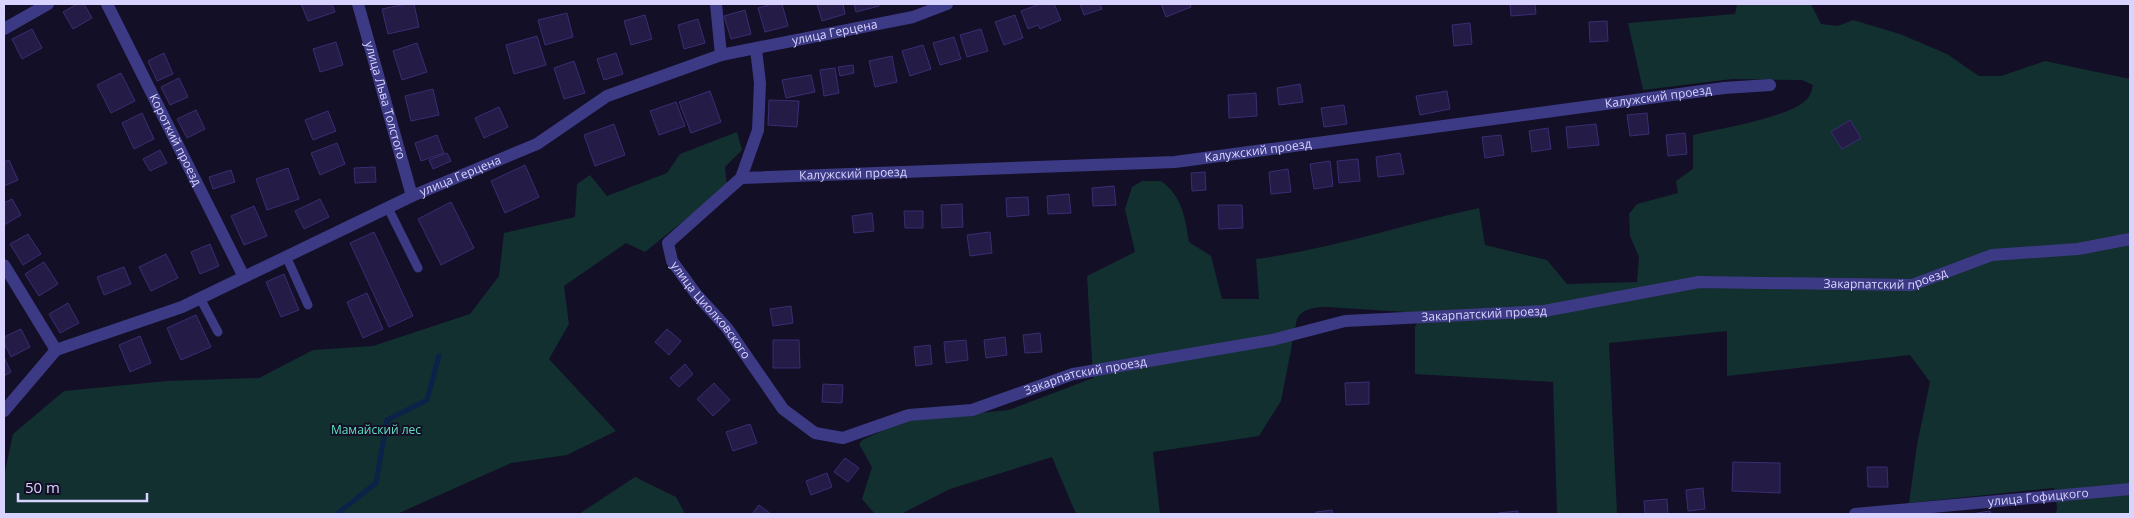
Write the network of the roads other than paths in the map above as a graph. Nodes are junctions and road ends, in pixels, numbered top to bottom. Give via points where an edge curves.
1 (48, 4) edge
2 (107, 4) edge
3 (358, 4) edge
4 (716, 4) edge
5 (947, 4) edge
6 (4, 29) edge
7 (756, 49) junction
8 (721, 55) junction
9 (1770, 86) dead end
10 (741, 178) junction
11 (412, 196) junction
12 (388, 208) junction
13 (2130, 239) edge
14 (286, 256) junction
15 (4, 265) edge
16 (418, 268) dead end
17 (244, 277) junction
18 (200, 298) junction
19 (308, 305) dead end
20 (218, 332) dead end
21 (56, 350) junction
22 (4, 411) edge
23 (843, 438) joint
24 (2130, 489) edge
25 (1855, 514) edge

1 - 6 street
2 - 17 street, Короткий проезд
3 - 11 street, улица Льва Толстого
4 - 8 street
5 - 7 street, улица Герцена via 913,17
7 - 8 street, улица Герцена
7 - 10 street, улица Циолковского via 760,83 758,130
8 - 11 street, улица Герцена via 607,96 537,144
9 - 10 street, Калужский проезд via 1724,88 1175,162
10 - 23 street, улица Циолковского via 668,243 672,261 727,328 783,409 815,433
11 - 12 street, улица Герцена
12 - 14 street, улица Герцена
12 - 16 lane
13 - 23 street, Закарпатский проезд via 2078,249 1992,255 1912,285 1699,282 1544,311 1345,321 1272,340 1073,374 972,410 909,415
14 - 17 street, улица Герцена
14 - 19 lane
15 - 21 street
17 - 18 street, улица Герцена
18 - 20 lane
18 - 21 street, улица Герцена
21 - 22 street
24 - 25 street, улица Гофицкого

